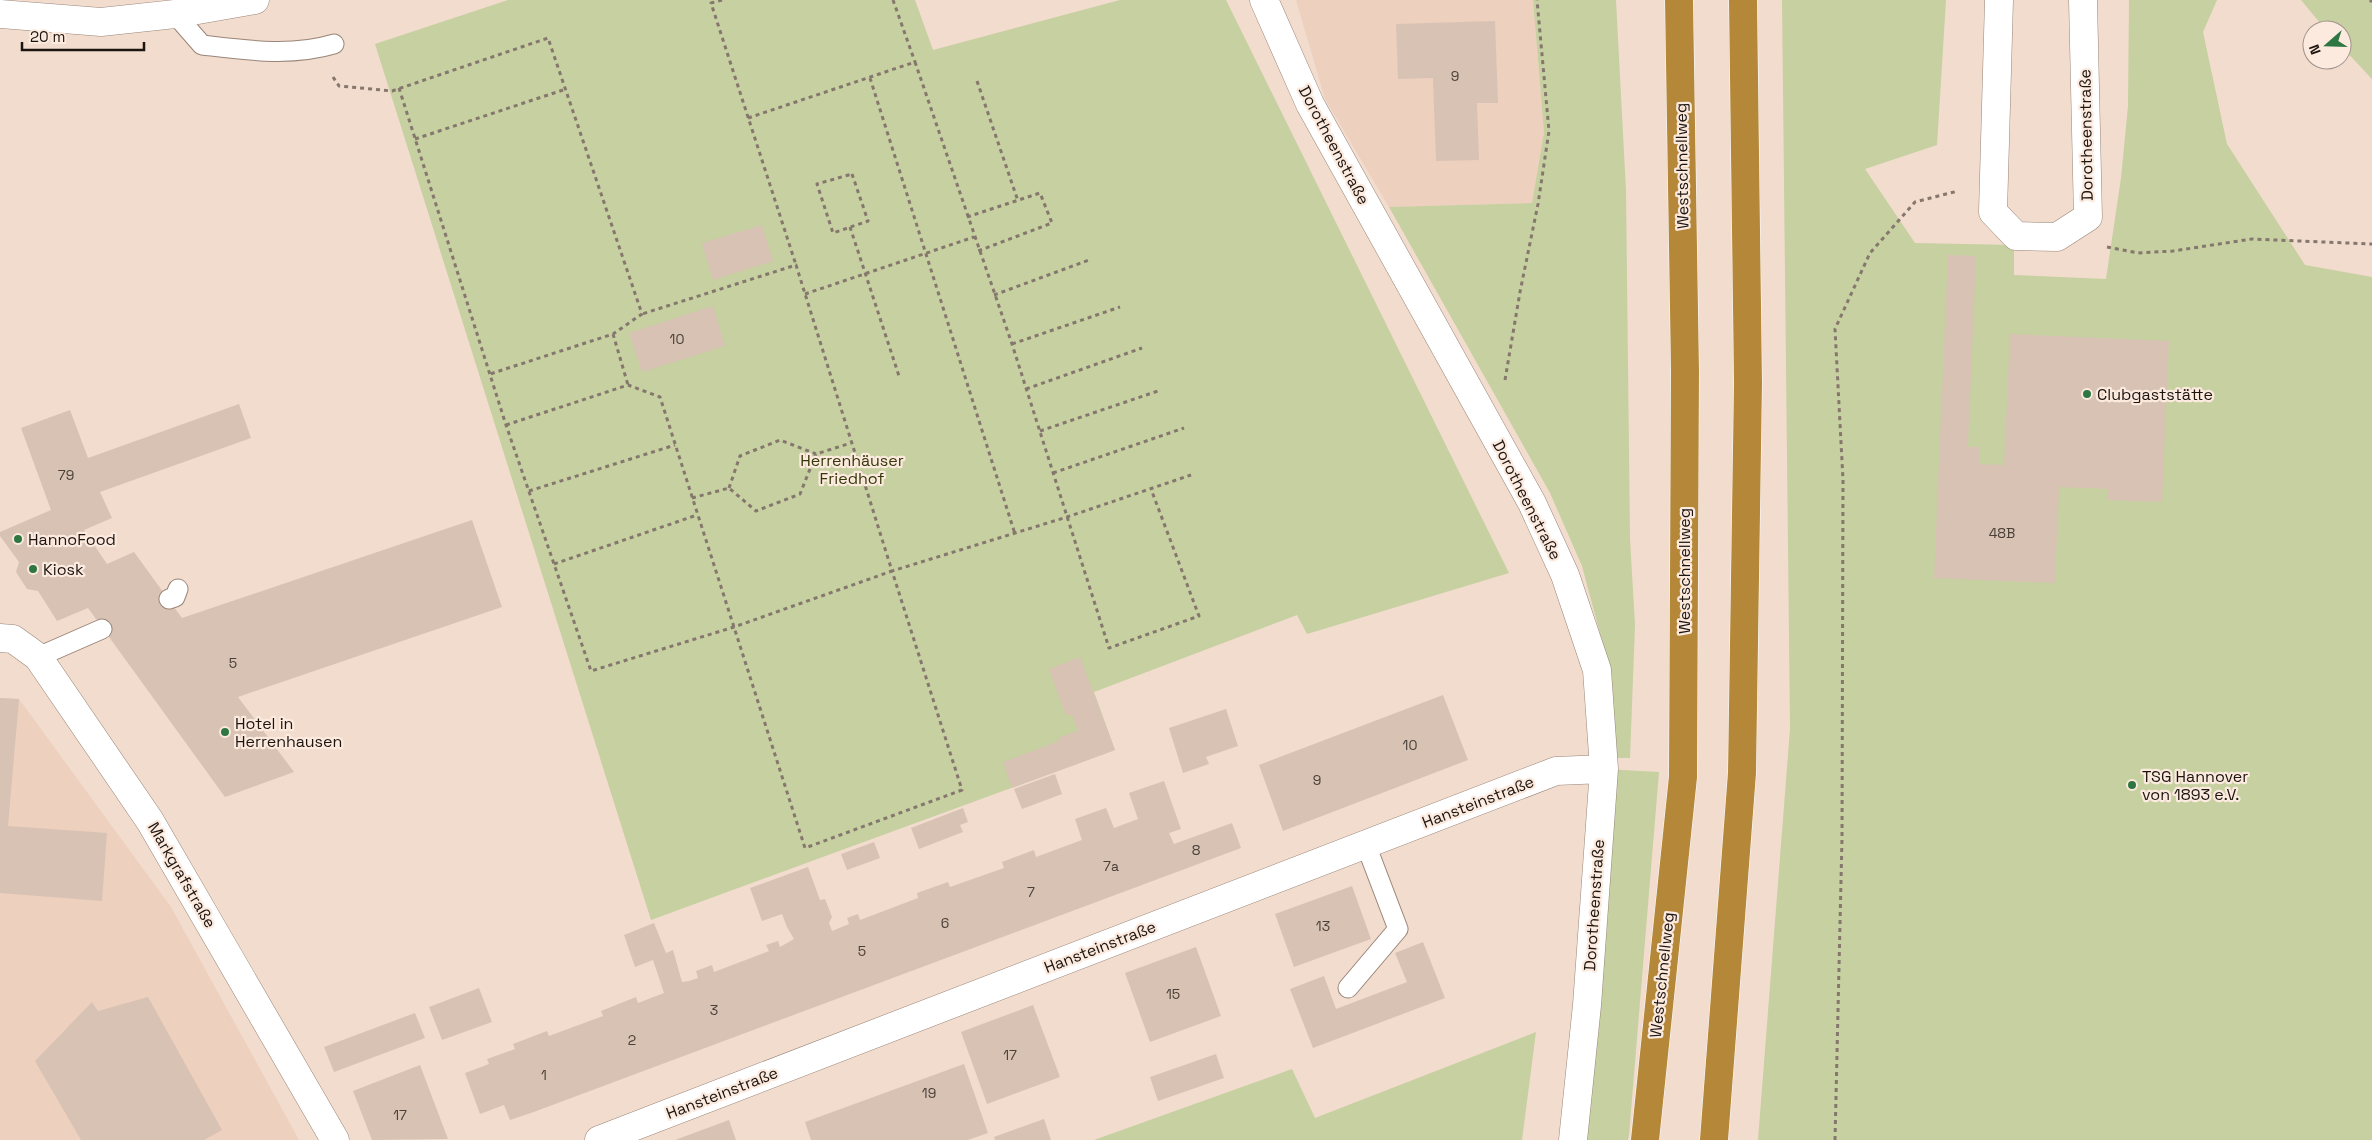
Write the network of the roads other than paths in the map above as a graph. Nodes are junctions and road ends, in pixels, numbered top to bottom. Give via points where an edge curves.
1 (256, 0) edge
2 (1264, 0) edge
3 (1679, 0) edge
4 (1743, 0) edge
5 (1999, 0) edge
6 (2083, 0) edge
7 (0, 14) edge
8 (175, 14) junction
9 (334, 44) dead end
10 (102, 629) dead end
11 (0, 638) edge
12 (38, 657) junction
13 (1604, 769) junction
14 (1366, 845) junction
15 (1348, 988) dead end
16 (335, 1140) edge
17 (599, 1140) edge
18 (1573, 1140) edge
19 (1645, 1140) edge
20 (1714, 1140) edge

1 - 8 street
2 - 13 street, Dorotheenstraße via 1310,104 1532,503 1565,575 1597,670
3 - 19 highway, Westschnellweg via 1685,371 1683,777
4 - 20 highway via 1748,383 1742,773
5 - 6 street, Dorotheenstraße via 1993,212 2016,236 2057,237 2088,217
7 - 8 street via 101,22
8 - 9 lane via 202,45 257,51 315,50
10 - 12 lane
11 - 12 street, Markgrafstraße via 13,639
12 - 16 street, Markgrafstraße via 150,821
13 - 14 street, Hansteinstraße via 1556,771
13 - 18 street, Dorotheenstraße via 1587,1005
14 - 15 lane via 1398,929
14 - 17 street, Hansteinstraße

